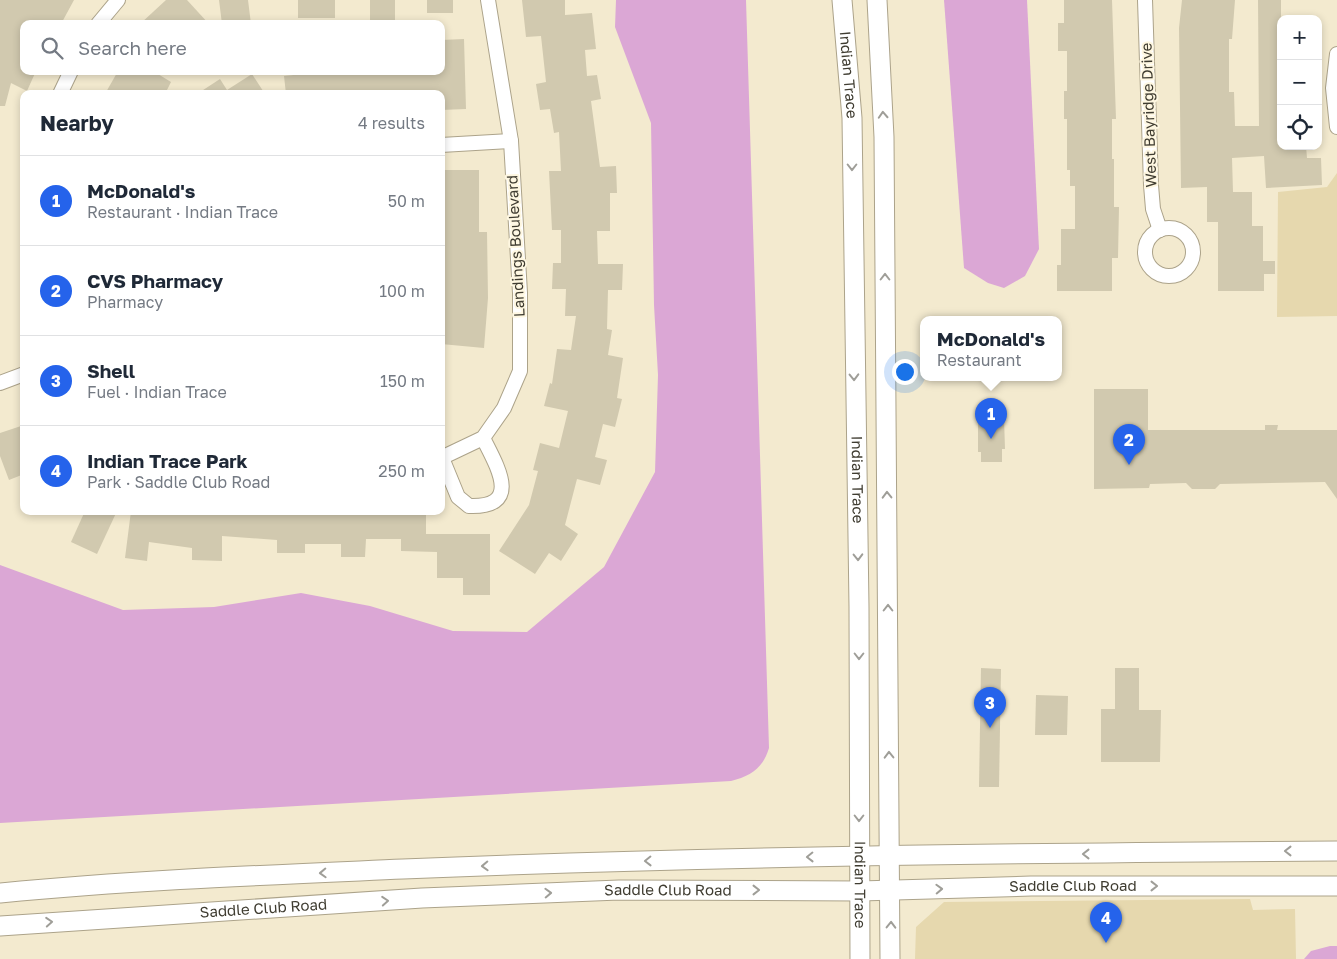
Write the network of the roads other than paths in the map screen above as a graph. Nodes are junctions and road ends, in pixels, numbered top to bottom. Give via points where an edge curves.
1 (118, 0) edge
2 (488, 0) edge
3 (842, 0) edge
4 (877, 0) edge
5 (1145, 0) edge
6 (101, 20) edge
7 (1337, 54) edge
8 (69, 75) edge
9 (62, 90) edge
10 (1337, 127) edge
11 (511, 141) junction
12 (445, 145) edge
13 (1160, 230) dead end
14 (20, 376) edge
15 (0, 383) edge
16 (483, 438) junction
17 (445, 457) edge
18 (445, 465) edge
19 (1337, 851) edge
20 (859, 856) junction
21 (890, 856) junction
22 (1337, 886) edge
23 (860, 890) junction
24 (890, 890) junction
25 (0, 893) edge
26 (0, 926) edge
27 (860, 959) edge
28 (890, 959) edge

1 - 6 street
2 - 11 street, Landings Boulevard
3 -> 20 street, Indian Trace via 852,118
21 -> 4 street, Indian Trace via 884,137
5 - 13 street, West Bayridge Drive via 1151,185 1153,209
7 - 10 street via 1334,88
8 - 9 street
11 - 12 street
11 - 16 street, Landings Boulevard via 520,293 520,371 504,408
14 - 15 street
16 - 17 street, Landings Boulevard
16 - 18 street via 502,476 502,491 496,502 485,507 469,506 458,497
19 -> 21 street, Saddle Club Road
20 - 21 street, Saddle Club Road
20 - 23 street, Indian Trace
20 -> 25 street, Saddle Club Road via 549,863 196,878
21 - 24 street, Indian Trace
24 -> 22 street, Saddle Club Road via 1031,886
23 - 24 street, Saddle Club Road
26 -> 23 street, Saddle Club Road via 422,898 610,890
23 - 27 street, Indian Trace
28 -> 24 street, Indian Trace

